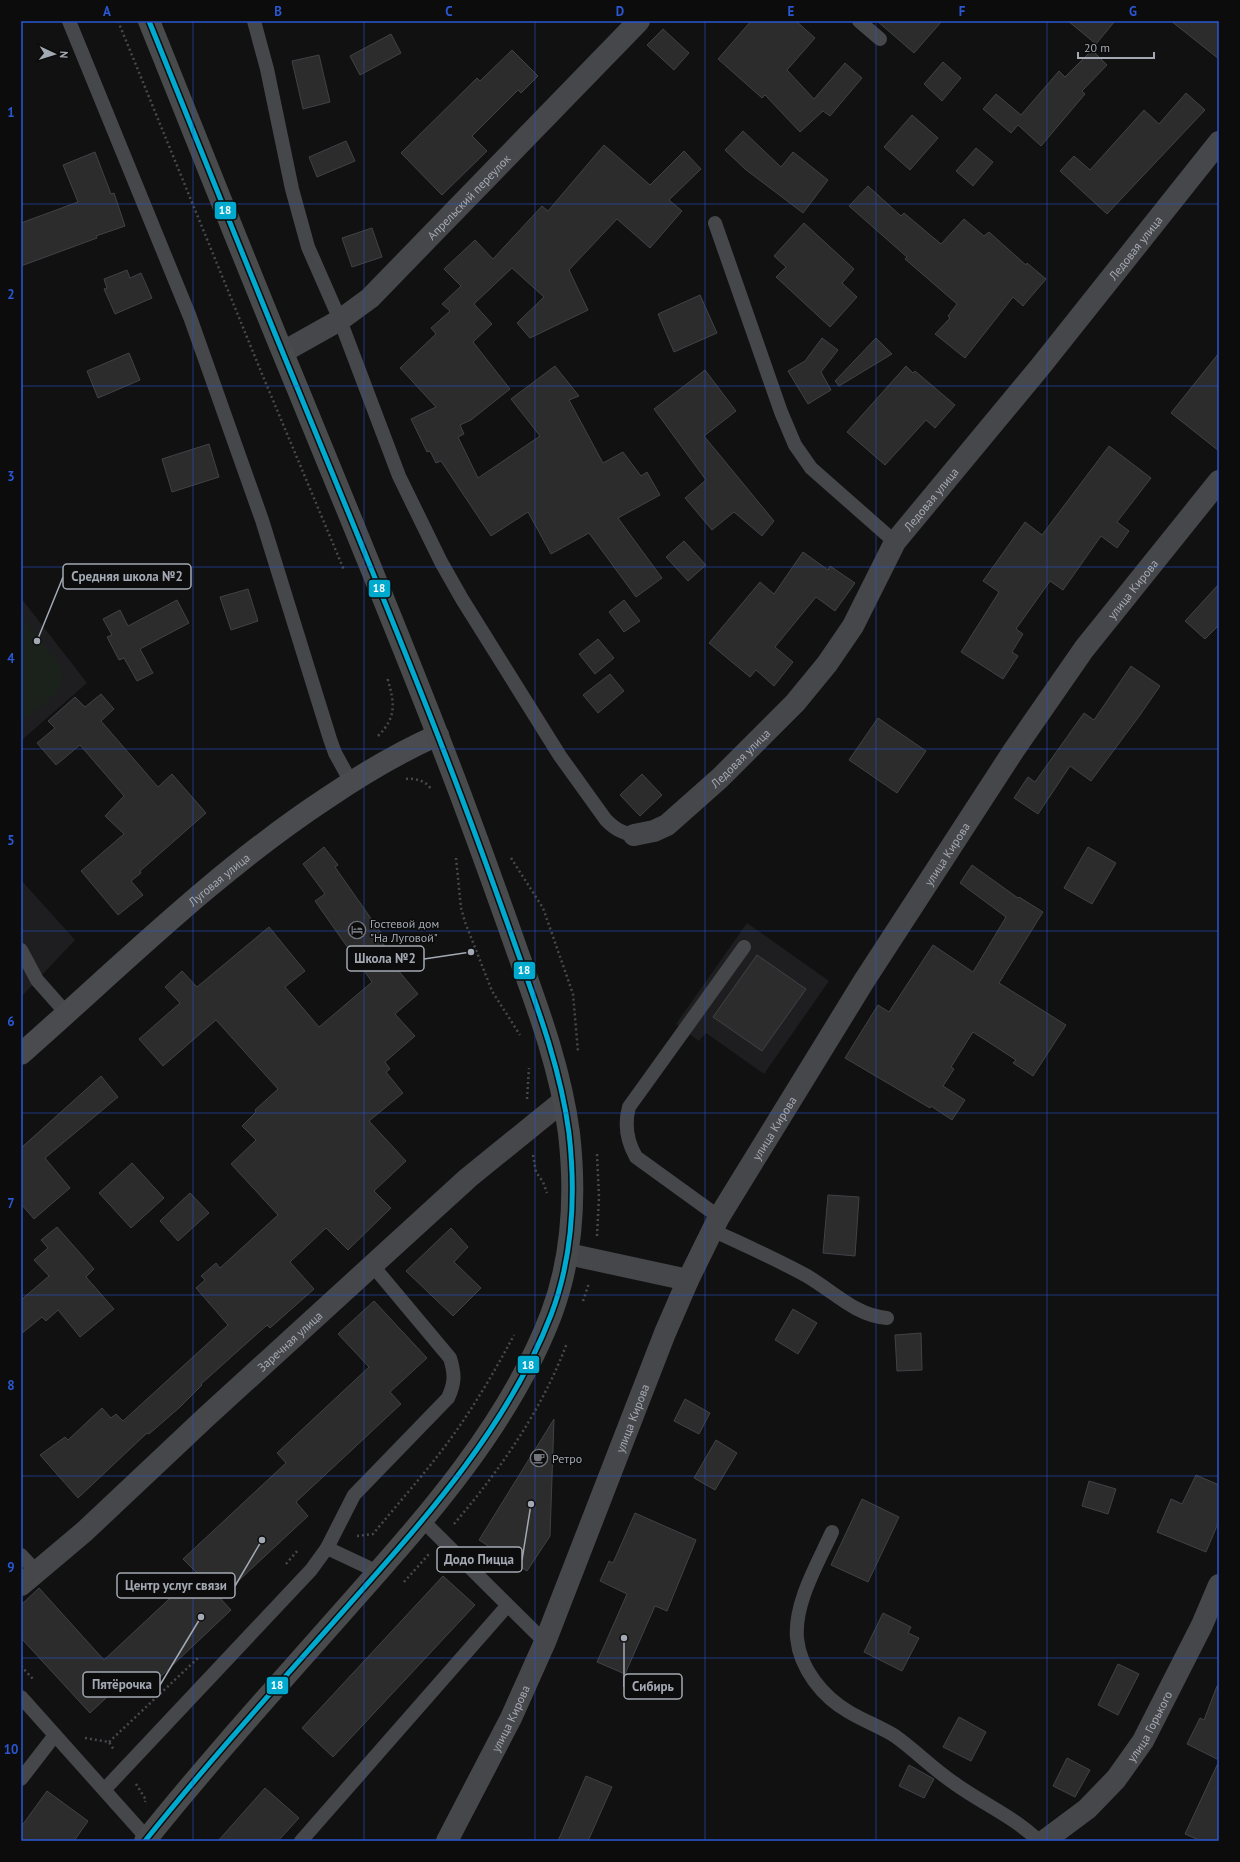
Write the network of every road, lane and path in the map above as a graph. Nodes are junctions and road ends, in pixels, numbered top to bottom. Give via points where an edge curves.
1 (70, 21) edge
2 (118, 21) edge
3 (149, 21) edge
4 (254, 21) edge
5 (639, 21) edge
6 (859, 21) edge
7 (880, 39) dead end
8 (1219, 142) edge
9 (715, 223) dead end
10 (340, 320) junction
11 (283, 352) junction
12 (1219, 481) edge
13 (895, 542) junction
14 (344, 572) dead end
15 (385, 673) dead end
16 (438, 735) junction
17 (375, 740) dead end
18 (403, 780) dead end
19 (351, 782) junction
20 (432, 792) dead end
21 (634, 835) joint
22 (509, 854) dead end
23 (744, 946) dead end
24 (21, 950) edge
25 (67, 1014) junction
26 (21, 1054) edge
27 (578, 1057) dead end
28 (563, 1101) junction
29 (596, 1146) dead end
30 (716, 1224) junction
31 (568, 1254) junction
32 (594, 1259) junction
33 (373, 1266) junction
34 (688, 1280) junction
35 (580, 1308) dead end
36 (887, 1318) dead end
37 (567, 1342) dead end
38 (422, 1520) junction
39 (832, 1532) dead end
40 (442, 1538) junction
41 (327, 1548) junction
42 (21, 1555) edge
43 (378, 1572) junction
44 (29, 1578) edge
45 (403, 1583) dead end
46 (1219, 1586) edge
47 (507, 1606) junction
48 (545, 1642) junction
49 (21, 1697) edge
50 (55, 1736) junction
51 (21, 1779) edge
52 (105, 1789) junction
53 (146, 1839) edge
54 (301, 1841) edge
55 (447, 1841) edge
56 (1039, 1841) edge
57 (1044, 1841) edge

1 - 19 lane via 190,317 262,520 330,740
2 - 14 path
3 - 11 main road
4 - 10 lane via 267,69 292,189 308,247
5 - 10 street, Апрельский переулок via 398,271 370,298
6 - 7 lane
8 - 13 street, Ледовая улица via 1040,367
9 - 13 lane via 795,446 811,468
10 - 11 street, Апрельский переулок
10 - 21 lane via 399,476 441,562 560,756 613,828
11 - 16 main road
12 - 30 street, улица Кирова via 1084,649 1014,750 864,981
13 - 21 street, Ледовая улица via 853,626 795,703 720,778 672,820 654,831
15 - 17 path via 393,701 393,711 386,729
16 - 19 street, Луговая улица via 405,749
16 - 28 main road via 534,999 550,1047
18 - 20 path via 424,782
19 - 25 street, Луговая улица via 223,874
22 - 27 path via 543,908 571,986 576,1011
23 - 30 lane via 629,1107 627,1116 630,1146 636,1157
24 - 25 lane via 37,980
25 - 26 street, Луговая улица
28 - 31 main road via 572,1163 573,1219
28 - 33 street, Заречная улица via 468,1178
29 - 32 path via 599,1198
30 - 34 street, улица Кирова
30 - 36 lane via 862,1312 874,1318
31 - 32 street
31 - 38 main road via 552,1312 528,1367 480,1444
32 - 34 street
32 - 35 path via 590,1282
33 - 41 lane via 450,1358 455,1373 454,1386 448,1398 354,1495
33 - 44 street, Заречная улица via 85,1531
34 - 48 street, улица Кирова
37 - 40 path via 552,1379 531,1418 490,1479
38 - 40 lane
38 - 43 main road
39 - 56 lane via 802,1600 798,1622 800,1655 808,1672 822,1691 848,1711 893,1735 955,1784 1024,1826
40 - 45 path
40 - 47 lane
41 - 43 lane
41 - 52 lane via 305,1575
42 - 44 lane
43 - 53 main road
46 - 57 street, улица Горького via 1143,1741 1116,1780 1087,1809
47 - 48 lane
47 - 54 lane
48 - 55 street, улица Кирова via 512,1718
49 - 50 lane
50 - 51 lane
50 - 52 lane
52 - 53 lane

